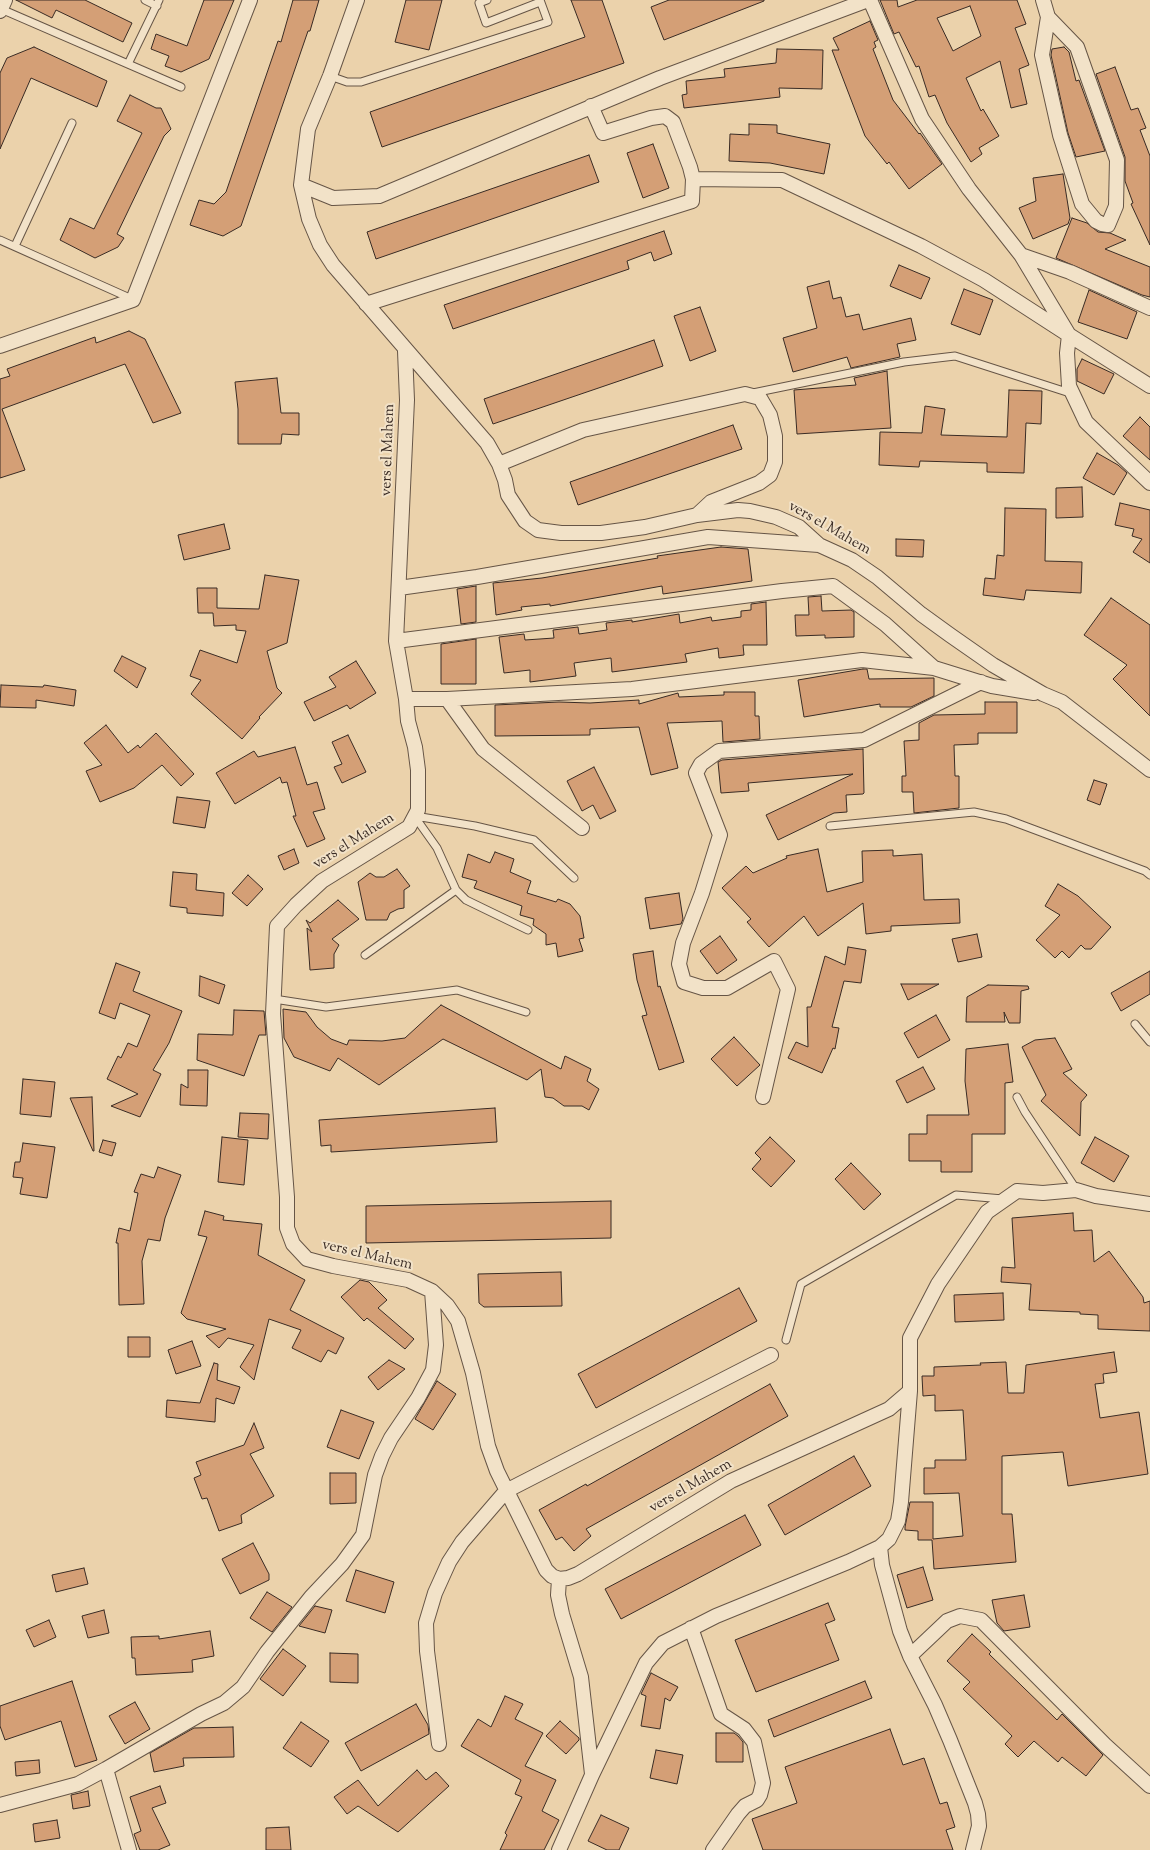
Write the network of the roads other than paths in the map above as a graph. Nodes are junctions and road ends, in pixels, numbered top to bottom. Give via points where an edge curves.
1 (145, 0) edge
2 (250, 0) edge
3 (357, 0) edge
4 (486, 0) edge
5 (869, 0) edge
6 (1042, 0) edge
7 (540, 1) edge
8 (158, 3) edge
9 (2, 7) edge
10 (1048, 17) junction
11 (128, 64) junction
12 (330, 76) junction
13 (181, 87) dead end
14 (591, 106) junction
15 (72, 124) dead end
16 (692, 179) junction
17 (301, 185) junction
18 (0, 240) edge
19 (15, 246) junction
20 (1020, 255) junction
21 (133, 300) junction
22 (366, 304) junction
23 (1150, 308) edge
24 (1069, 335) junction
25 (3, 344) edge
26 (405, 350) junction
27 (1150, 386) edge
28 (745, 394) junction
29 (1073, 394) junction
30 (500, 464) junction
31 (1150, 483) edge
32 (697, 515) junction
33 (819, 545) junction
34 (398, 588) junction
35 (396, 641) junction
36 (934, 668) junction
37 (980, 682) junction
38 (1043, 694) junction
39 (406, 699) junction
40 (447, 699) junction
41 (1150, 770) edge
42 (415, 816) junction
43 (830, 826) dead end
44 (582, 828) dead end
45 (1150, 875) edge
46 (574, 878) dead end
47 (456, 890) junction
48 (528, 930) dead end
49 (365, 955) dead end
50 (274, 999) junction
51 (526, 1012) dead end
52 (1135, 1024) dead end
53 (1150, 1042) edge
54 (1016, 1096) dead end
55 (763, 1097) dead end
56 (1076, 1190) junction
57 (1006, 1199) junction
58 (1150, 1204) edge
59 (432, 1291) junction
60 (786, 1340) dead end
61 (771, 1355) dead end
62 (910, 1391) junction
63 (506, 1491) junction
64 (880, 1547) junction
65 (559, 1579) junction
66 (691, 1628) junction
67 (910, 1656) junction
68 (439, 1744) dead end
69 (106, 1769) junction
70 (592, 1775) junction
71 (1150, 1786) edge
72 (0, 1805) edge
73 (129, 1850) edge
74 (559, 1850) edge
75 (713, 1850) edge
76 (973, 1850) edge

1 - 8 lane
2 - 21 street
3 - 12 street, vers el Mahem
4 - 7 lane via 479,3 486,22
5 - 14 street
5 - 20 street via 922,119 969,189
6 - 10 street
7 - 12 lane via 548,22 361,82 347,82
8 - 11 lane
9 - 11 lane
10 - 10 street via 1078,47 1117,160 1116,206 1108,225 1096,221 1082,204 1060,135 1042,55
11 - 13 lane
12 - 17 street, vers el Mahem via 308,128
14 - 16 street via 603,133 665,116 673,122
14 - 17 street via 379,196 333,198
15 - 19 lane
16 - 22 street via 692,201
16 - 24 street via 782,180 921,246 984,280
17 - 22 street, vers el Mahem via 308,218 320,244
18 - 19 lane
19 - 21 lane
20 - 23 street via 1070,272
20 - 24 street
21 - 25 street
22 - 26 street, vers el Mahem
24 - 27 street
24 - 29 street via 1069,386
26 - 30 street, vers el Mahem via 487,443
26 - 34 street, vers el Mahem via 407,400
28 - 29 lane via 904,362 955,356
28 - 30 street via 583,430
28 - 32 street via 760,398 770,415 776,448 770,475 759,483 711,502
29 - 31 street via 1086,422
30 - 32 street, vers el Mahem via 508,496 525,520 538,530 601,533
32 - 33 street, vers el Mahem via 738,510 776,517 799,527
33 - 34 street via 708,537
33 - 38 street, vers el Mahem via 852,560 878,577 950,635
34 - 35 street, vers el Mahem
35 - 36 street via 833,586 885,624
35 - 39 street, vers el Mahem
36 - 37 street
36 - 40 street via 862,660 632,689
37 - 38 street
37 - 55 street via 864,740 719,751 701,764 696,773 720,835 683,943 679,964 684,982 703,988 726,988 774,961 788,989
38 - 41 street, vers el Mahem via 1062,702
39 - 40 street
39 - 42 street, vers el Mahem via 418,770 418,810
40 - 44 street via 483,749
42 - 46 lane via 534,840
42 - 47 lane via 437,848
42 - 50 street, vers el Mahem via 409,827 322,881 277,926
43 - 45 lane via 974,812 1006,819
47 - 48 lane via 466,900
47 - 49 lane
50 - 51 lane via 326,1007 457,990
50 - 59 street, vers el Mahem via 287,1228 293,1244 307,1259 408,1280
52 - 53 lane
54 - 56 lane
56 - 57 street via 1017,1191
56 - 58 street
57 - 60 lane via 956,1195 801,1284
57 - 62 street via 987,1212 938,1284 910,1338
59 - 63 street, vers el Mahem via 458,1321 488,1446
59 - 69 street via 436,1345 433,1370 382,1456 363,1535 353,1550 234,1696
61 - 63 street
62 - 64 street via 898,1521 889,1539
62 - 65 street, vers el Mahem via 889,1409 731,1481 578,1574
63 - 65 street, vers el Mahem via 546,1570
63 - 68 street via 462,1542 435,1593 426,1623
64 - 66 street
64 - 67 street via 888,1591
65 - 70 street via 562,1614 581,1677
66 - 70 street via 663,1643 646,1663
66 - 75 street via 721,1714 744,1729 754,1742 763,1783 757,1800 742,1810
67 - 71 street via 947,1620 960,1616 981,1620
67 - 76 street via 935,1705 975,1803 979,1826
69 - 72 street via 78,1784
69 - 73 street
70 - 74 street

